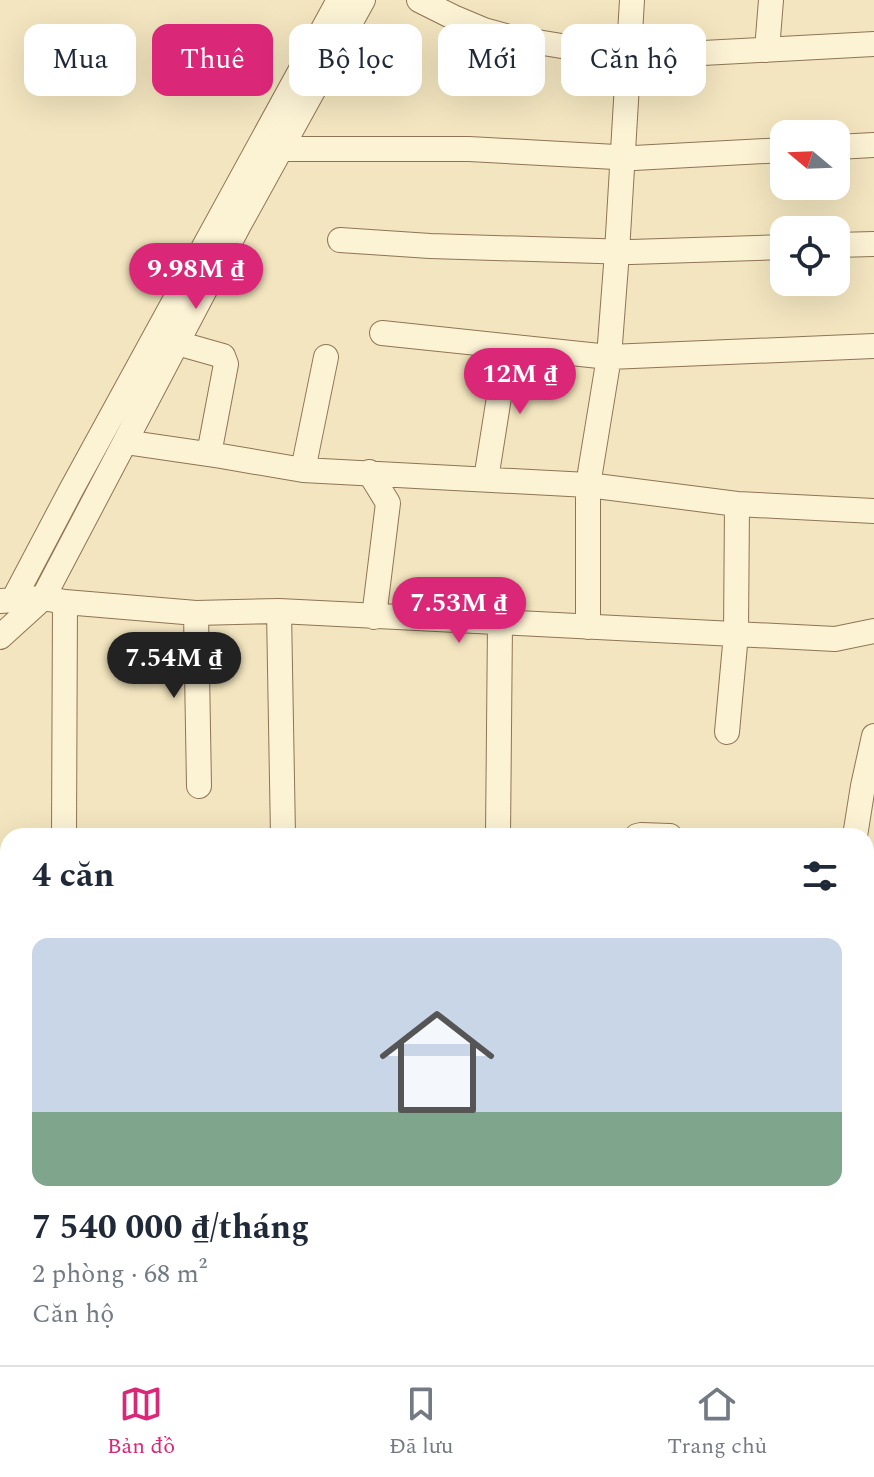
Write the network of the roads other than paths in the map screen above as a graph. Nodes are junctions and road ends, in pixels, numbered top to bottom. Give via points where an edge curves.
1 (339, 0) edge
2 (363, 0) edge
3 (419, 0) edge
4 (632, 0) edge
5 (771, 0) edge
6 (630, 24) edge
7 (874, 44) edge
8 (561, 46) edge
9 (767, 50) junction
10 (706, 53) edge
11 (626, 96) edge
12 (874, 145) edge
13 (850, 146) edge
14 (281, 149) junction
15 (770, 151) edge
16 (622, 158) junction
17 (340, 240) dead end
18 (874, 244) edge
19 (850, 245) edge
20 (770, 247) edge
21 (617, 252) junction
22 (382, 333) dead end
23 (177, 343) junction
24 (874, 346) edge
25 (507, 347) junction
26 (326, 357) dead end
27 (609, 357) junction
28 (125, 442) junction
29 (209, 454) junction
30 (303, 470) junction
31 (369, 472) junction
32 (486, 479) junction
33 (588, 485) junction
34 (737, 504) junction
35 (874, 511) edge
36 (7, 600) edge
37 (54, 600) junction
38 (279, 611) junction
39 (196, 613) junction
40 (374, 617) junction
41 (500, 623) junction
42 (588, 627) junction
43 (874, 631) edge
44 (736, 634) junction
45 (0, 637) edge
46 (727, 732) dead end
47 (874, 736) edge
48 (199, 786) dead end
49 (64, 828) edge
50 (283, 828) edge
51 (498, 828) edge
52 (856, 828) edge

1 - 36 street
2 - 14 street
3 - 8 street via 484,30
4 - 6 street
5 - 9 street
7 - 9 street
9 - 10 street
11 - 16 street
12 - 13 street
14 - 16 street via 469,149
14 - 23 street
15 - 16 street
16 - 21 street
17 - 21 street
18 - 19 street
20 - 21 street
21 - 27 street
22 - 25 street
23 - 28 street
23 - 29 street via 223,356 226,364
24 - 27 street
25 - 27 street
25 - 32 street
26 - 30 street
27 - 33 street
28 - 29 street
28 - 37 street via 79,527
29 - 30 street
30 - 31 street
31 - 32 street
31 - 40 street via 388,503
32 - 33 street
33 - 34 street
33 - 42 street
34 - 35 street
34 - 44 street
36 - 37 street
37 - 39 street
37 - 45 street
37 - 49 street
38 - 39 street
38 - 40 street
38 - 50 street
39 - 48 street
40 - 41 street
41 - 42 street
41 - 51 street
42 - 44 street
43 - 44 street via 835,639
44 - 46 street
47 - 52 street

